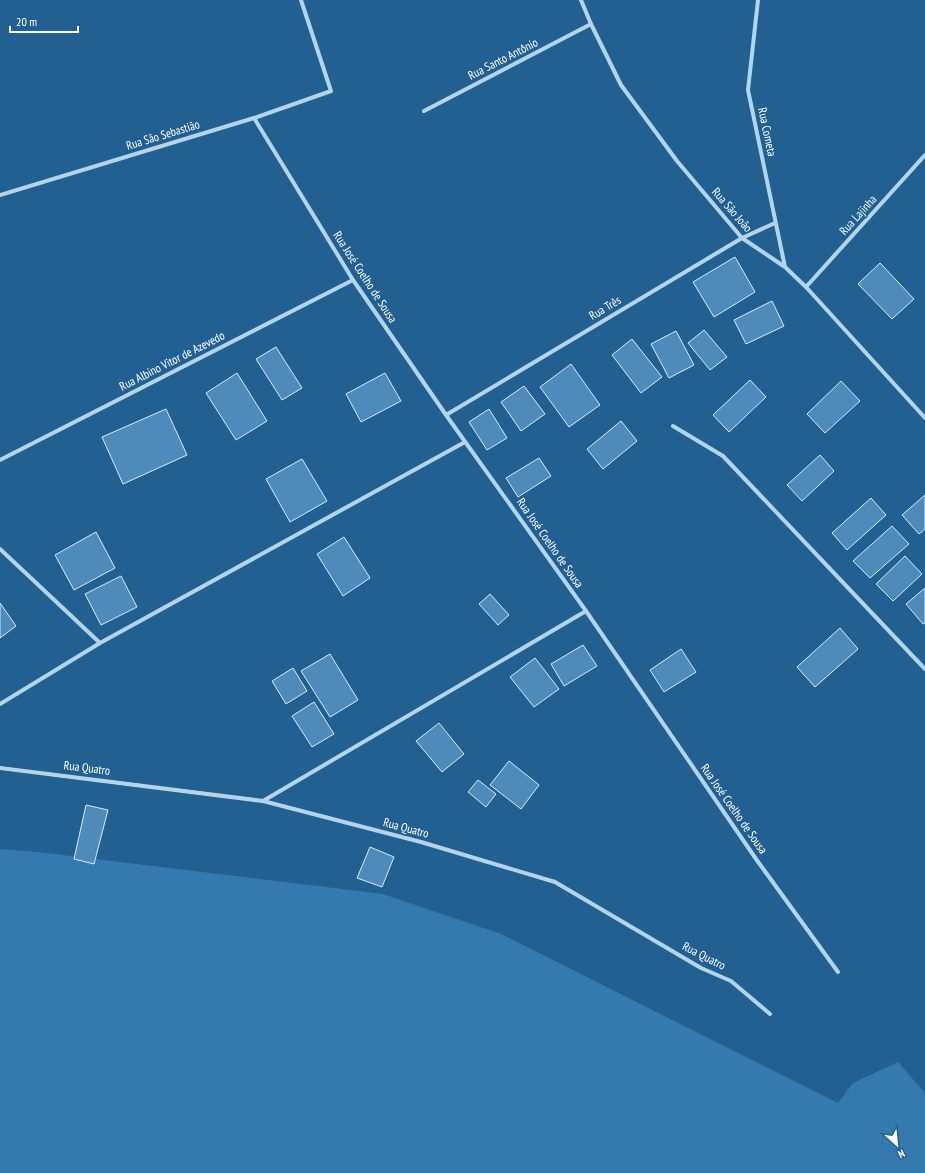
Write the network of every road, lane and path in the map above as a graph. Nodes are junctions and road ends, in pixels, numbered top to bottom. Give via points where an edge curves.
1 (301, 0) edge
2 (581, 0) edge
3 (758, 0) edge
4 (591, 24) junction
5 (424, 111) dead end
6 (254, 118) junction
7 (925, 155) edge
8 (0, 195) edge
9 (775, 223) junction
10 (742, 238) junction
11 (785, 267) junction
12 (353, 280) junction
13 (806, 287) junction
14 (446, 415) junction
15 (925, 418) edge
16 (673, 426) dead end
17 (465, 442) junction
18 (0, 460) edge
19 (0, 549) edge
20 (586, 611) junction
21 (100, 643) junction
22 (925, 670) edge
23 (0, 704) edge
24 (0, 768) edge
25 (263, 801) junction
26 (838, 972) dead end
27 (770, 1014) dead end

1 - 6 street, Rua São Sebastião via 331,91
2 - 4 street, Rua São João
3 - 9 street, Rua Cometa via 748,90
4 - 5 street, Rua Santo Antônio
4 - 10 street, Rua São João via 621,85 677,161
6 - 8 street, Rua São Sebastião
6 - 12 street, Rua José Coelho de Sousa
7 - 13 street, Rua Lajinha
9 - 10 street, Rua Três
9 - 11 street, Rua Cometa
10 - 11 street, Rua São João
10 - 14 street, Rua Três
11 - 13 street, Rua São João
12 - 14 street, Rua José Coelho de Sousa
12 - 18 street, Rua Albino Vitor de Azevedo
13 - 15 street, Rua São João
14 - 17 street, Rua José Coelho de Sousa
16 - 22 street via 723,456
17 - 20 street, Rua José Coelho de Sousa
17 - 21 street
19 - 21 street
20 - 25 street
20 - 26 street, Rua José Coelho de Sousa via 756,859
21 - 23 street
24 - 25 street, Rua Quatro
25 - 27 street, Rua Quatro via 428,844 555,882 701,968 731,981

